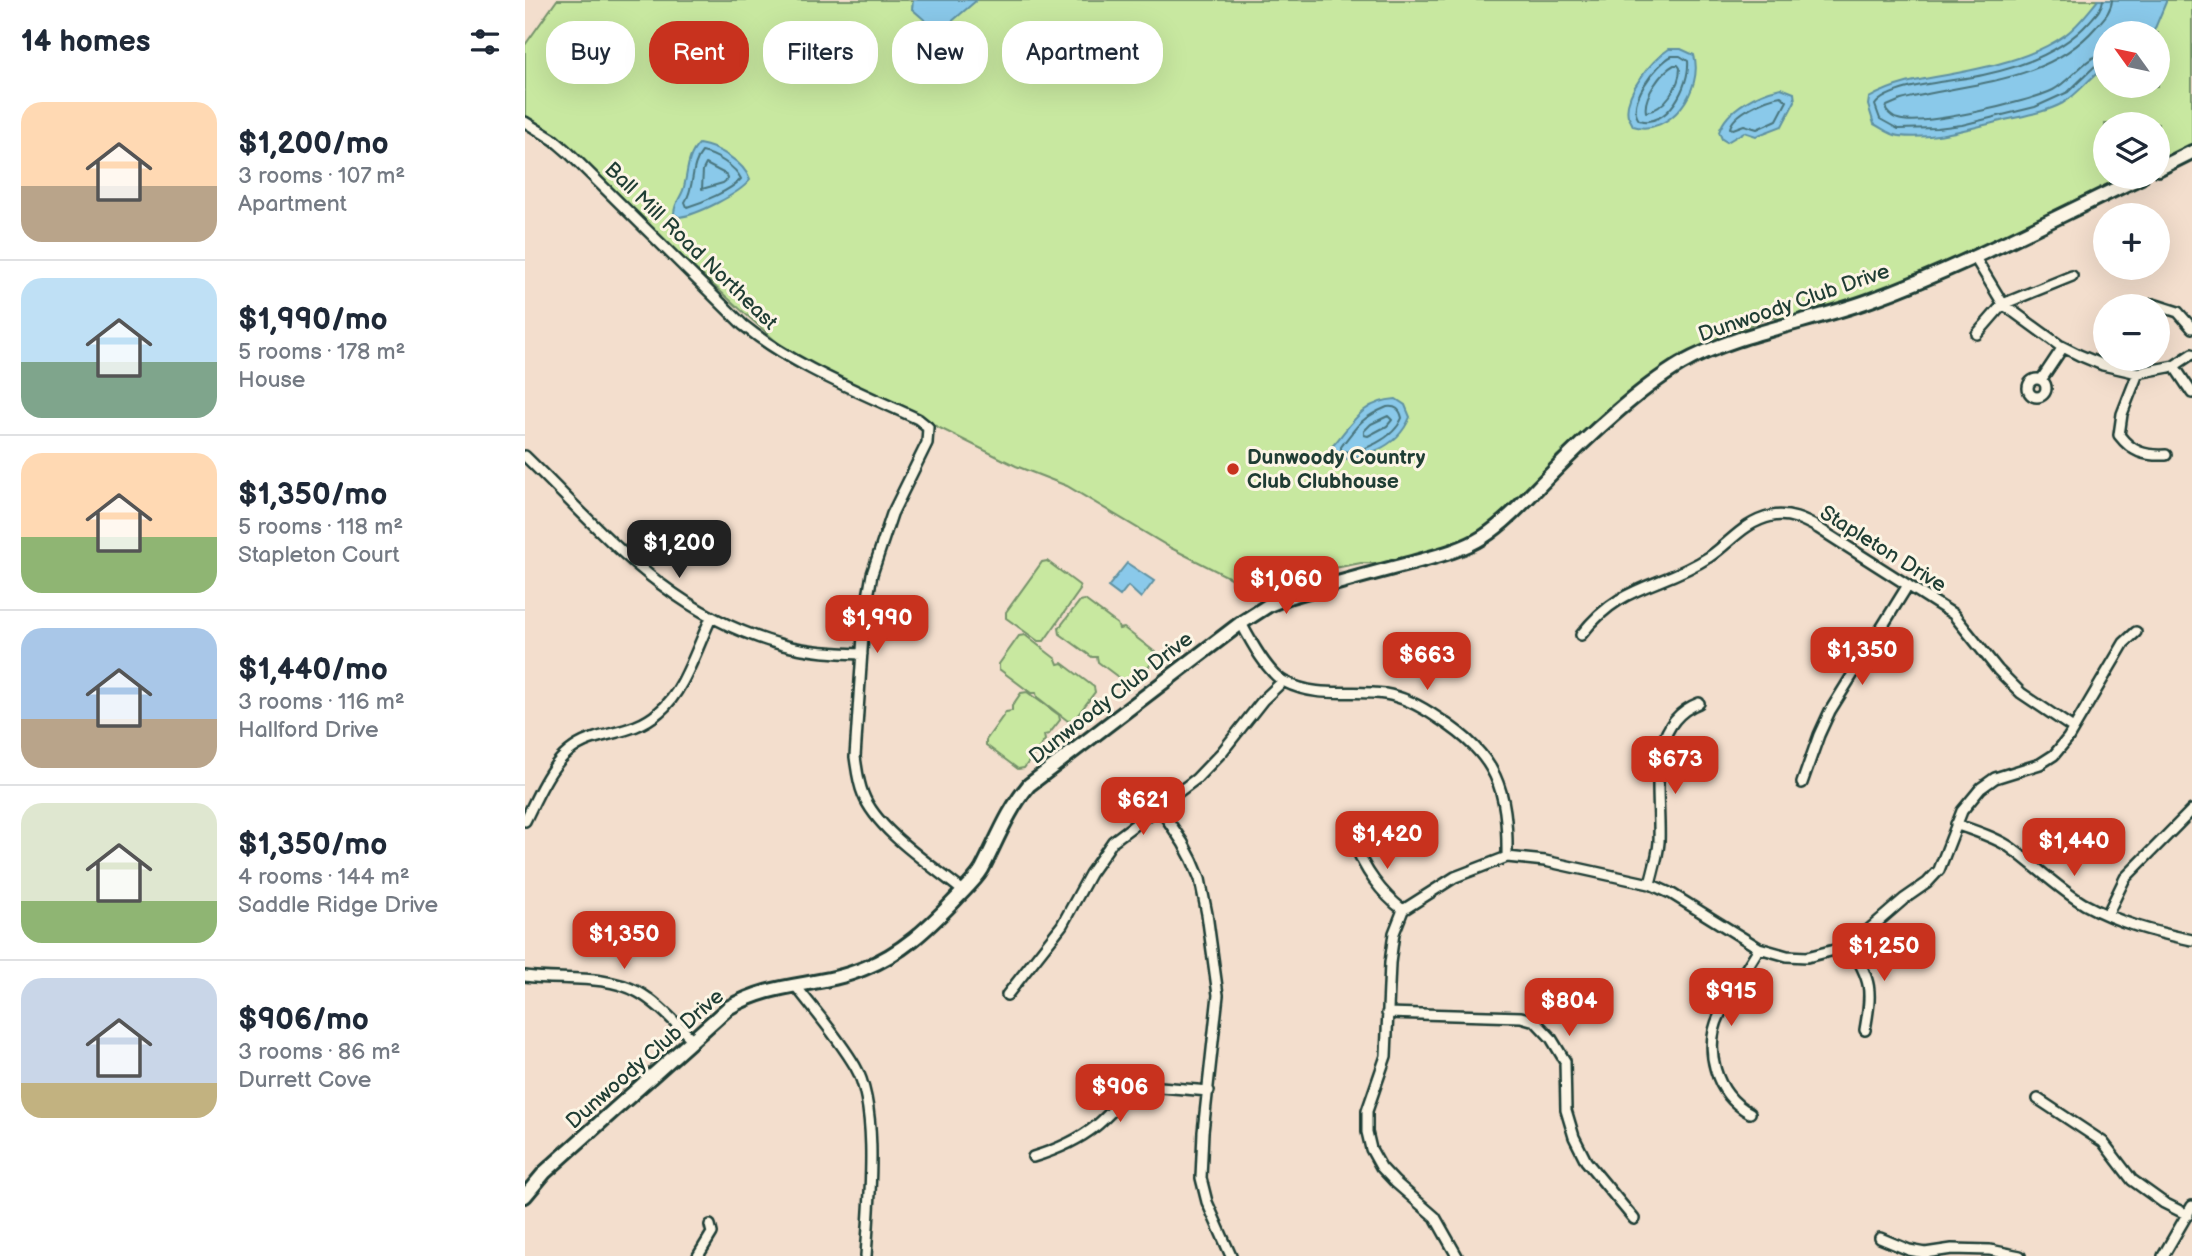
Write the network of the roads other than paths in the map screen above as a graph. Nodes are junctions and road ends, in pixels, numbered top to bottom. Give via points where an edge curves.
1 (525, 122) edge
2 (2192, 152) edge
3 (2170, 163) edge
4 (2116, 189) edge
5 (1974, 256) junction
6 (2072, 275) dead end
7 (2003, 304) junction
8 (2170, 309) edge
9 (2192, 328) edge
10 (1977, 334) dead end
11 (2063, 347) junction
12 (2192, 354) edge
13 (2174, 366) junction
14 (2138, 373) junction
15 (2041, 380) dead end
16 (2192, 393) edge
17 (2165, 455) dead end
18 (525, 456) edge
19 (1908, 584) junction
20 (711, 618) junction
21 (1241, 623) junction
22 (2136, 632) dead end
23 (1581, 635) dead end
24 (862, 654) junction
25 (1282, 682) junction
26 (1699, 703) dead end
27 (2073, 728) junction
28 (1802, 783) dead end
29 (1159, 807) junction
30 (2192, 810) edge
31 (525, 821) edge
32 (1956, 824) junction
33 (1355, 844) dead end
34 (1507, 857) junction
35 (1650, 884) junction
36 (964, 891) junction
37 (1403, 910) junction
38 (2107, 915) junction
39 (2192, 940) edge
40 (1850, 946) junction
41 (1759, 948) junction
42 (525, 976) edge
43 (795, 985) junction
44 (1007, 995) dead end
45 (1388, 1013) junction
46 (1865, 1030) dead end
47 (692, 1039) junction
48 (1209, 1091) junction
49 (2038, 1099) dead end
50 (1749, 1113) dead end
51 (1033, 1157) dead end
52 (525, 1196) edge
53 (2190, 1211) edge
54 (1634, 1219) dead end
55 (710, 1225) dead end
56 (1880, 1238) dead end
57 (698, 1256) edge
58 (866, 1256) edge
59 (1231, 1256) edge
60 (1457, 1256) edge
61 (2020, 1256) edge
62 (2163, 1256) edge

1 - 24 street, Ball Mill Road Northeast via 569,153 763,341 928,427 929,436 879,550 867,599
2 - 3 street
4 - 5 street, Dunwoody Club Drive
5 - 7 street
5 - 21 street, Dunwoody Club Drive via 1874,299 1703,353 1651,385 1481,539 1291,596
6 - 7 street
7 - 10 street
7 - 11 street
8 - 9 street
11 - 14 street via 2103,365
11 - 15 street
12 - 13 street
13 - 14 street
13 - 16 street
14 - 17 street via 2119,435 2147,456
18 - 20 street via 644,572
19 - 23 street, Stapleton Drive via 1804,520 1773,516 1750,523 1690,568 1613,602
19 - 27 street, Stapleton Drive via 1953,614 2021,693
19 - 28 street via 1830,711
20 - 24 street via 785,646
20 - 31 street via 679,688 662,710 634,728 595,737 566,753 547,776
21 - 25 street
21 - 36 street, Dunwoody Club Drive via 1029,785 981,870
22 - 27 street via 2124,643
24 - 36 street via 856,757 863,795 885,828
25 - 29 street via 1205,770
25 - 34 street via 1329,694 1388,694 1416,703 1462,734 1488,762 1500,785
26 - 35 street via 1681,711 1662,742 1659,846
27 - 32 street via 2049,760 1995,778 1981,788
29 - 44 street via 1113,841 1057,933
29 - 48 street via 1192,860 1207,914 1218,995
30 - 38 street via 2125,878
32 - 38 street via 2009,846 2083,903
32 - 40 street via 1939,870
33 - 37 street via 1367,870
34 - 35 street via 1545,860
34 - 37 street via 1455,877
35 - 41 street
36 - 43 street, Dunwoody Club Drive via 919,936 880,962 852,974
37 - 45 street via 1389,963
38 - 39 street via 2136,928
40 - 41 street via 1807,957
40 - 46 street via 1869,982
41 - 50 street via 1720,1014 1713,1046 1721,1087
42 - 47 street via 628,987 649,999
43 - 47 street, Dunwoody Club Drive via 742,1000
43 - 58 street via 856,1068 866,1092 870,1115
45 - 54 street via 1535,1021 1565,1060 1566,1110 1586,1161
45 - 60 street via 1386,1056 1367,1111 1371,1149 1395,1182 1435,1217
47 - 52 street, Dunwoody Club Drive via 545,1172
48 - 51 street via 1140,1088 1072,1141
48 - 59 street via 1201,1178
49 - 53 street via 2102,1142 2132,1180 2164,1203
53 - 62 street
55 - 57 street via 712,1233
56 - 61 street via 1925,1253 1990,1250

